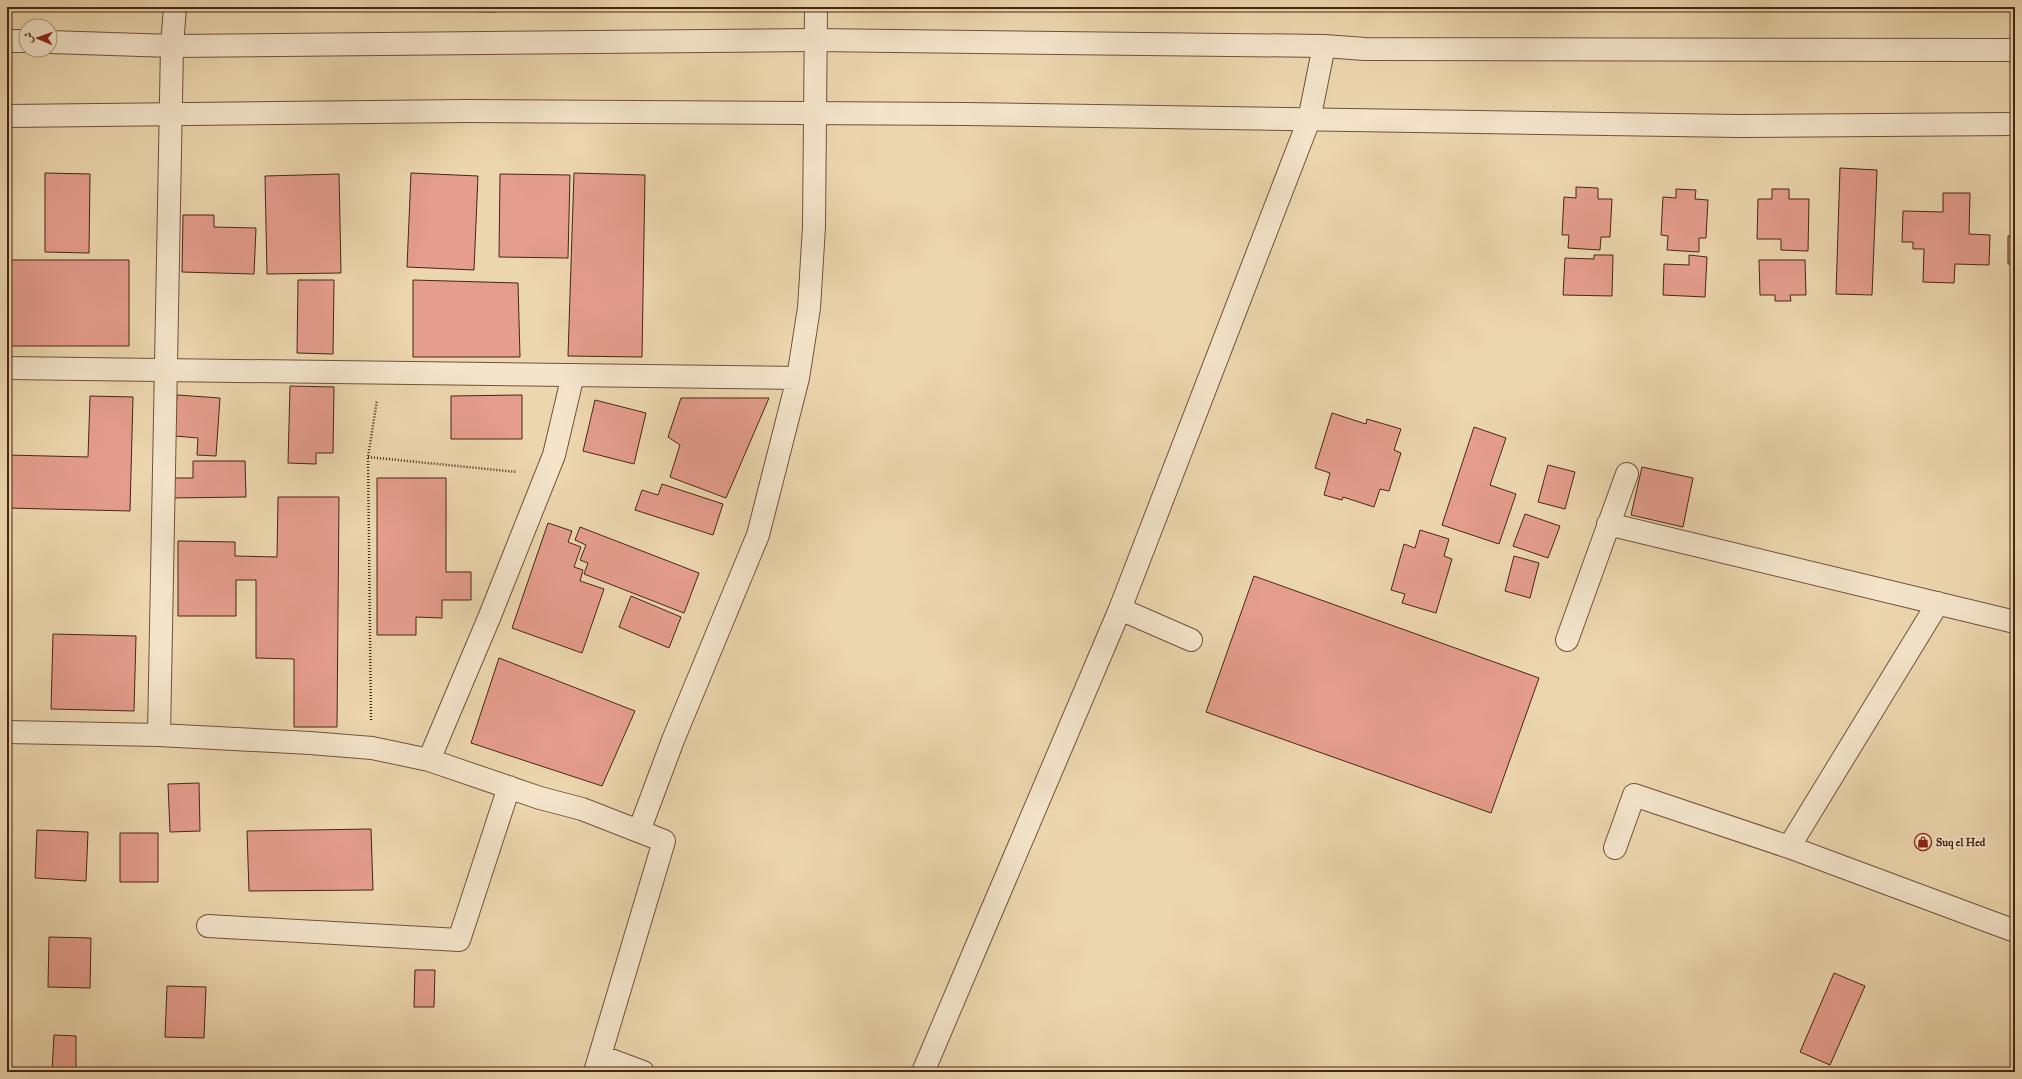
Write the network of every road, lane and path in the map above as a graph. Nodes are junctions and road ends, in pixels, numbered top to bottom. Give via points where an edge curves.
1 (175, 7) edge
2 (816, 7) edge
3 (814, 40) junction
4 (7, 41) edge
5 (18, 41) edge
6 (58, 42) edge
7 (172, 46) junction
8 (1324, 46) junction
9 (2015, 50) edge
10 (171, 113) junction
11 (814, 114) junction
12 (7, 116) edge
13 (1309, 120) junction
14 (2015, 124) edge
15 (7, 368) edge
16 (166, 370) junction
17 (382, 373) junction
18 (574, 375) junction
19 (798, 378) junction
20 (368, 457) junction
21 (1627, 474) dead end
22 (545, 476) junction
23 (1608, 524) junction
24 (1938, 603) junction
25 (1120, 609) junction
26 (2015, 622) edge
27 (1191, 640) dead end
28 (1567, 640) dead end
29 (7, 732) edge
30 (158, 735) junction
31 (372, 748) junction
32 (429, 760) junction
33 (509, 787) junction
34 (639, 831) junction
35 (1789, 847) junction
36 (1615, 848) dead end
37 (208, 926) dead end
38 (2015, 931) edge
39 (598, 1064) edge
40 (643, 1072) edge
41 (922, 1072) edge

1 - 7 street
2 - 3 street
3 - 7 street
3 - 8 street
3 - 11 street
4 - 5 street
6 - 7 street
7 - 10 street
8 - 9 street via 1365,49
8 - 13 street
10 - 11 street via 466,111
10 - 12 street
10 - 16 street
11 - 13 street
11 - 19 street via 809,308
13 - 14 street via 1739,126
13 - 25 street
15 - 16 street
16 - 17 street
16 - 30 street
17 - 18 street
17 - 20 path
18 - 19 street
18 - 22 street via 554,455
19 - 34 street via 758,535 673,740
20 - 22 path
20 - 31 path
21 - 23 street
22 - 32 street
23 - 24 street
23 - 28 street
24 - 26 street
24 - 35 street
25 - 27 street
25 - 41 street
29 - 30 street
30 - 31 street via 310,742
31 - 32 street
32 - 33 street
33 - 34 street via 582,809
33 - 37 street via 459,940
34 - 39 street via 664,841
35 - 36 street via 1634,795
35 - 38 street
39 - 40 street

